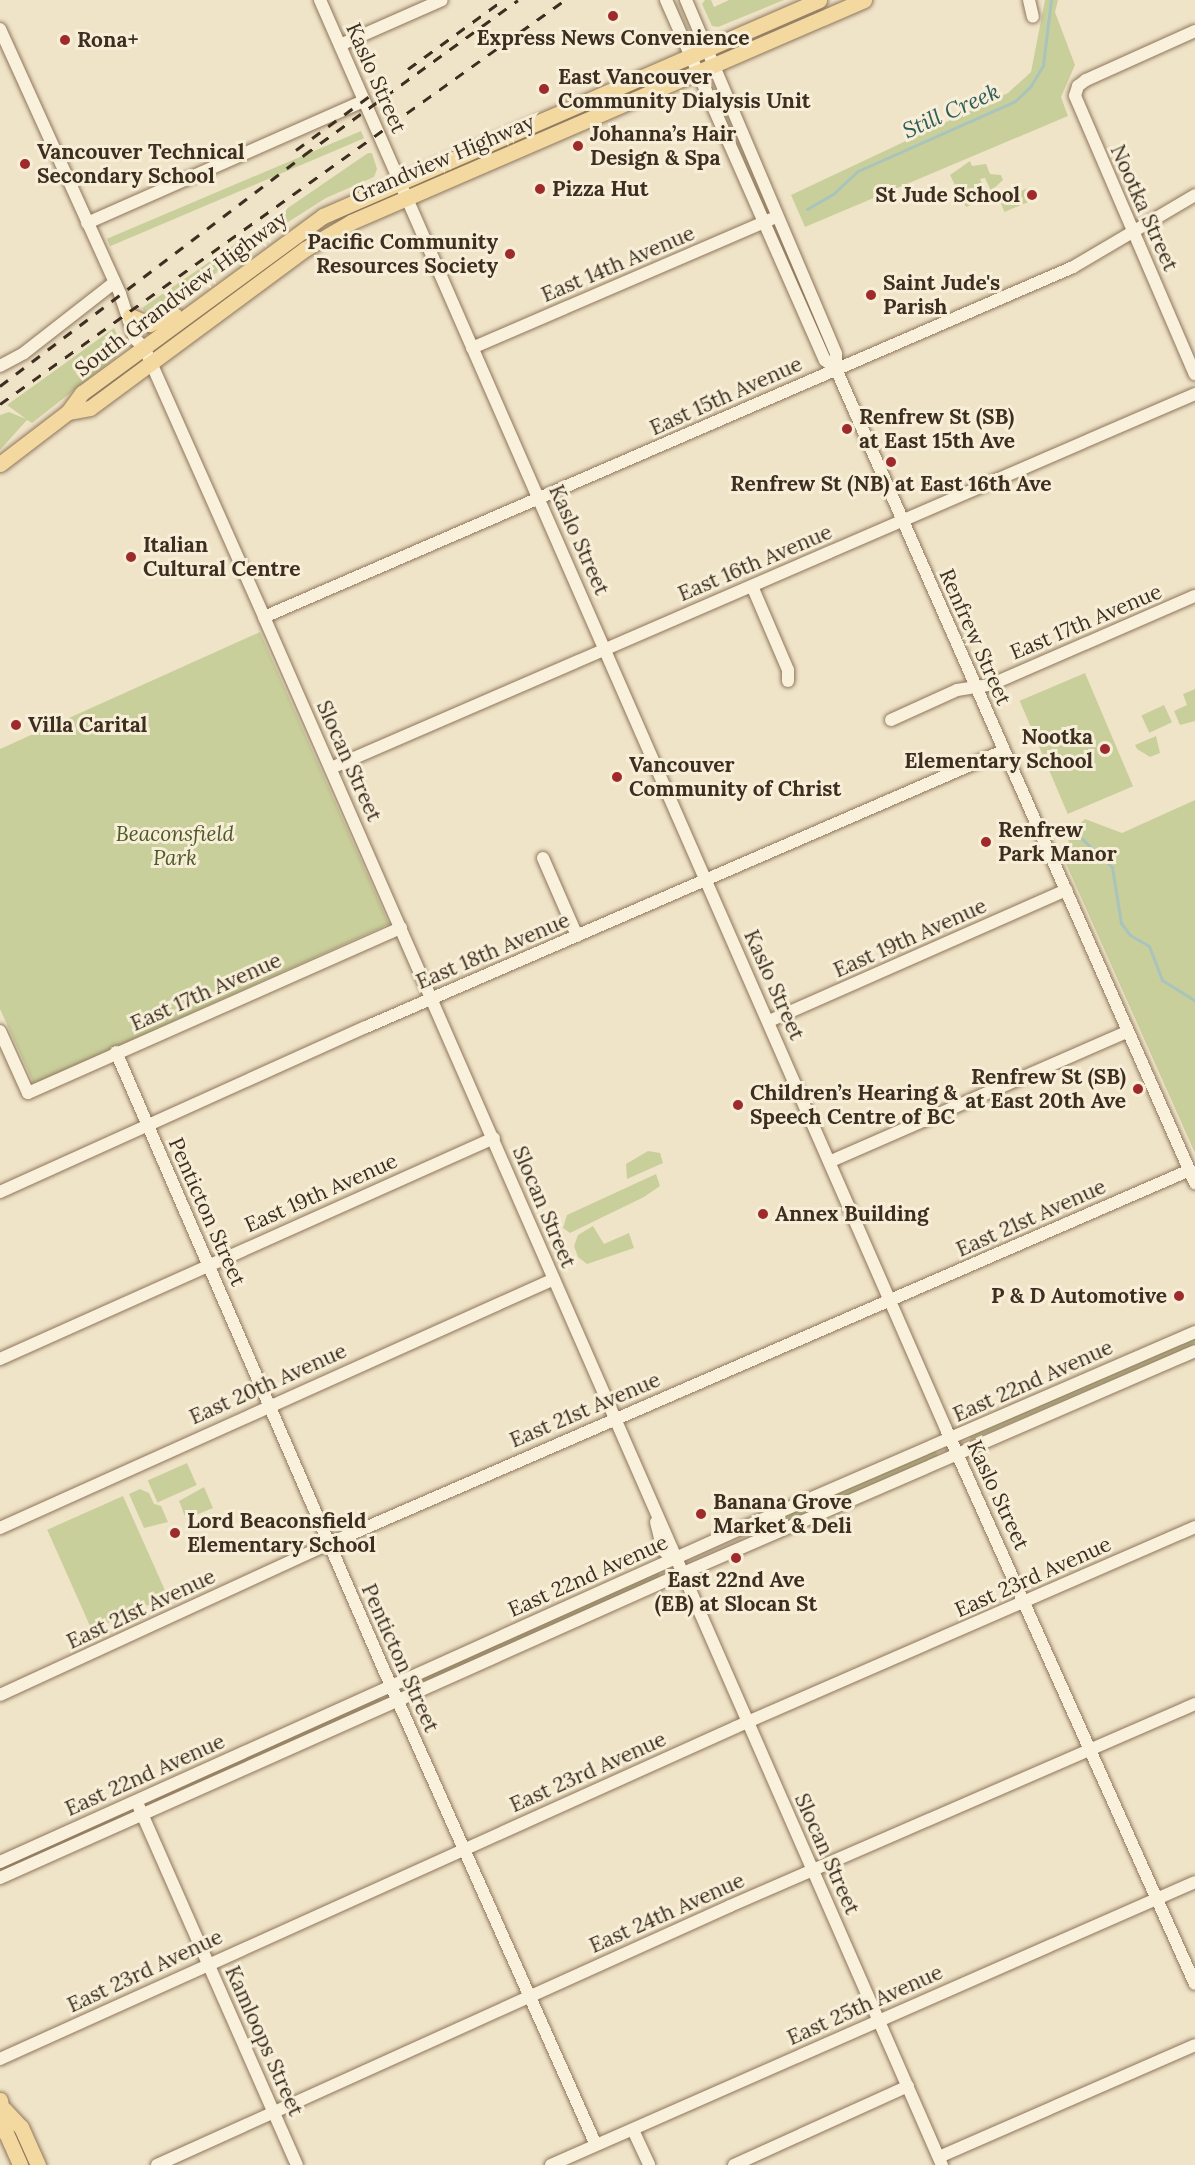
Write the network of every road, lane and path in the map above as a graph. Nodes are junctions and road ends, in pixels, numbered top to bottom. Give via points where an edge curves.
1 (320, 0) edge
2 (442, 0) edge
3 (666, 0) edge
4 (686, 0) edge
5 (819, 0) edge
6 (864, 0) edge
7 (1029, 0) edge
8 (1033, 17) dead end
9 (0, 29) edge
10 (1195, 31) edge
11 (340, 45) junction
12 (708, 49) junction
13 (690, 56) junction
14 (715, 65) junction
15 (697, 72) junction
16 (364, 101) junction
17 (400, 181) junction
18 (1195, 195) edge
19 (407, 197) junction
20 (323, 216) joint
21 (778, 216) junction
22 (87, 222) junction
23 (765, 222) junction
24 (1133, 230) junction
25 (305, 249) joint
26 (115, 282) junction
27 (206, 299) junction
28 (130, 316) junction
29 (144, 346) junction
30 (472, 348) junction
31 (1192, 357) edge
32 (151, 364) junction
33 (0, 366) edge
34 (836, 369) junction
35 (1195, 374) edge
36 (1195, 394) edge
37 (68, 412) junction
38 (0, 464) edge
39 (539, 499) junction
40 (903, 521) junction
41 (752, 586) junction
42 (1195, 596) edge
43 (264, 617) junction
44 (606, 649) junction
45 (788, 681) dead end
46 (975, 687) junction
47 (891, 720) dead end
48 (1004, 751) junction
49 (331, 768) junction
50 (543, 858) dead end
51 (707, 881) junction
52 (1066, 890) junction
53 (401, 928) junction
54 (577, 936) junction
55 (432, 998) junction
56 (769, 1021) junction
57 (0, 1031) edge
58 (1128, 1031) junction
59 (116, 1052) junction
60 (147, 1125) junction
61 (494, 1138) junction
62 (831, 1161) junction
63 (1190, 1170) junction
64 (1195, 1183) edge
65 (0, 1192) edge
66 (208, 1265) junction
67 (554, 1279) junction
68 (891, 1300) junction
69 (1195, 1332) edge
70 (1195, 1351) edge
71 (0, 1359) edge
72 (270, 1405) junction
73 (614, 1418) junction
74 (951, 1438) junction
75 (958, 1454) junction
76 (1195, 1527) edge
77 (0, 1528) edge
78 (329, 1544) junction
79 (675, 1560) junction
80 (681, 1574) junction
81 (1026, 1602) junction
82 (390, 1685) junction
83 (0, 1695) edge
84 (397, 1699) junction
85 (1195, 1704) edge
86 (747, 1722) junction
87 (1092, 1750) junction
88 (136, 1800) junction
89 (142, 1814) junction
90 (463, 1848) junction
91 (0, 1862) edge
92 (813, 1870) junction
93 (0, 1878) edge
94 (1195, 1882) edge
95 (1158, 1898) junction
96 (208, 1963) junction
97 (1195, 1984) edge
98 (528, 1997) junction
99 (878, 2019) junction
100 (1195, 2045) edge
101 (0, 2059) edge
102 (908, 2086) junction
103 (2, 2105) edge
104 (274, 2112) junction
105 (633, 2130) junction
106 (3, 2134) edge
107 (596, 2145) junction
108 (940, 2161) edge
109 (20, 2165) edge
110 (38, 2165) edge
111 (157, 2165) edge
112 (297, 2165) edge
113 (551, 2165) edge
114 (649, 2165) edge
115 (734, 2165) edge

1 - 11 street, Kaslo Street
2 - 11 street
3 - 13 street, Renfrew Street
4 - 12 street, Renfrew Street
5 - 12 main road, Grandview Highway
6 - 14 main road, Grandview Highway
7 - 8 street
9 - 22 street, Slocan Street
10 - 24 street, Nootka Street via 1086,80 1076,90 1078,105
11 - 16 street, Kaslo Street
12 - 13 main road, Grandview Highway
12 - 14 street, Renfrew Street
13 - 15 street, Renfrew Street
13 - 17 main road, Grandview Highway
14 - 15 main road, Grandview Highway
14 - 21 street, Renfrew Street
15 - 19 main road, Grandview Highway
15 - 23 street, Renfrew Street
16 - 17 street, Kaslo Street
16 - 22 street
17 - 19 street, Kaslo Street
17 - 20 main road, Grandview Highway
18 - 24 street, East 15th Avenue
19 - 25 main road, Grandview Highway via 351,222
19 - 30 street, Kaslo Street
20 - 27 main road, South Grandview Highway
21 - 23 street, East 14th Avenue
21 - 34 street, Renfrew Street via 836,354
22 - 26 street, Slocan Street
23 - 30 street, East 14th Avenue
23 - 34 street, Renfrew Street via 825,360
24 - 31 street, Nootka Street
24 - 34 street, East 15th Avenue via 1073,267
25 - 32 main road, South Grandview Highway
26 - 28 street, Slocan Street
26 - 33 street via 24,353
27 - 28 main road via 156,323
27 - 29 main road, South Grandview Highway
28 - 29 street, Slocan Street via 135,339
29 - 32 street, Slocan Street
29 - 37 main road, South Grandview Highway via 82,393
30 - 39 street, Kaslo Street
31 - 35 street, Nootka Street
32 - 37 main road, South Grandview Highway via 90,408
32 - 43 street, Slocan Street
34 - 39 street, East 15th Avenue
34 - 40 street, Renfrew Street
36 - 40 street, East 16th Avenue
37 - 38 main road, South Grandview Highway
39 - 43 street, East 15th Avenue
39 - 44 street, Kaslo Street
40 - 41 street, East 16th Avenue
40 - 46 street, Renfrew Street
41 - 44 street, East 16th Avenue
41 - 45 street via 788,670
42 - 46 street, East 17th Avenue via 996,682
43 - 49 street, Slocan Street
44 - 49 street, East 16th Avenue
44 - 51 street, Kaslo Street
46 - 47 street, East 17th Avenue via 957,690
46 - 48 street, Renfrew Street
48 - 51 street, East 18th Avenue
48 - 52 street, Renfrew Street
49 - 53 street, Slocan Street
50 - 54 street
51 - 54 street, East 18th Avenue
51 - 56 street, Kaslo Street
52 - 56 street, East 19th Avenue
52 - 58 street, Renfrew Street
53 - 55 street, Slocan Street
53 - 59 street, East 17th Avenue
54 - 55 street, East 18th Avenue
55 - 60 street, East 18th Avenue
55 - 61 street, Slocan Street
56 - 62 street, Kaslo Street
57 - 59 street, East 17th Avenue via 28,1093
58 - 62 street
58 - 63 street, Renfrew Street
59 - 60 street, Penticton Street
60 - 65 street, East 18th Avenue
60 - 66 street, Penticton Street
61 - 66 street, East 19th Avenue
61 - 67 street, Slocan Street
62 - 68 street, Kaslo Street
63 - 64 street, Renfrew Street
63 - 68 street, East 21st Avenue
66 - 71 street, East 19th Avenue
66 - 72 street, Penticton Street
67 - 72 street, East 20th Avenue
67 - 73 street, Slocan Street
68 - 73 street, East 21st Avenue
68 - 74 street, Kaslo Street
69 - 74 street, East 22nd Avenue
70 - 75 street, East 22nd Avenue
72 - 77 street, East 20th Avenue
72 - 78 street, Penticton Street
73 - 78 street, East 21st Avenue
73 - 79 street, Slocan Street
74 - 75 street, Kaslo Street
74 - 79 street, East 22nd Avenue
75 - 80 street, East 22nd Avenue
75 - 81 street, Kaslo Street
76 - 81 street, East 23rd Avenue
78 - 82 street, Penticton Street
78 - 83 street, East 21st Avenue
79 - 80 street, Slocan Street
79 - 82 street, East 22nd Avenue
80 - 84 street, East 22nd Avenue
80 - 86 street, Slocan Street
81 - 86 street, East 23rd Avenue
81 - 87 street, Kaslo Street
82 - 84 street, Penticton Street
82 - 88 street, East 22nd Avenue
84 - 89 street, East 22nd Avenue
84 - 90 street, Penticton Street
85 - 87 street, East 24th Avenue
86 - 90 street, East 23rd Avenue
86 - 92 street, Slocan Street
87 - 92 street, East 24th Avenue
87 - 95 street, Kaslo Street
88 - 89 street, Kamloops Street
88 - 91 street, East 22nd Avenue
89 - 93 street, East 22nd Avenue
89 - 96 street, Kamloops Street
90 - 96 street, East 23rd Avenue
90 - 98 street, Penticton Street
92 - 98 street, East 24th Avenue
92 - 99 street, Slocan Street
94 - 95 street, East 25th Avenue
95 - 97 street, Kaslo Street
95 - 99 street, East 25th Avenue
96 - 101 street, East 23rd Avenue
96 - 104 street, Kamloops Street
98 - 104 street, East 24th Avenue
98 - 107 street, Penticton Street
99 - 102 street, Slocan Street
99 - 105 street, East 25th Avenue
100 - 108 street
102 - 108 street, Slocan Street
102 - 115 street
103 - 106 main road
103 - 110 main road via 21,2127
104 - 111 street, East 24th Avenue
104 - 112 street, Kamloops Street
105 - 107 street, East 25th Avenue
105 - 114 street
106 - 109 main road
107 - 113 street, East 25th Avenue

